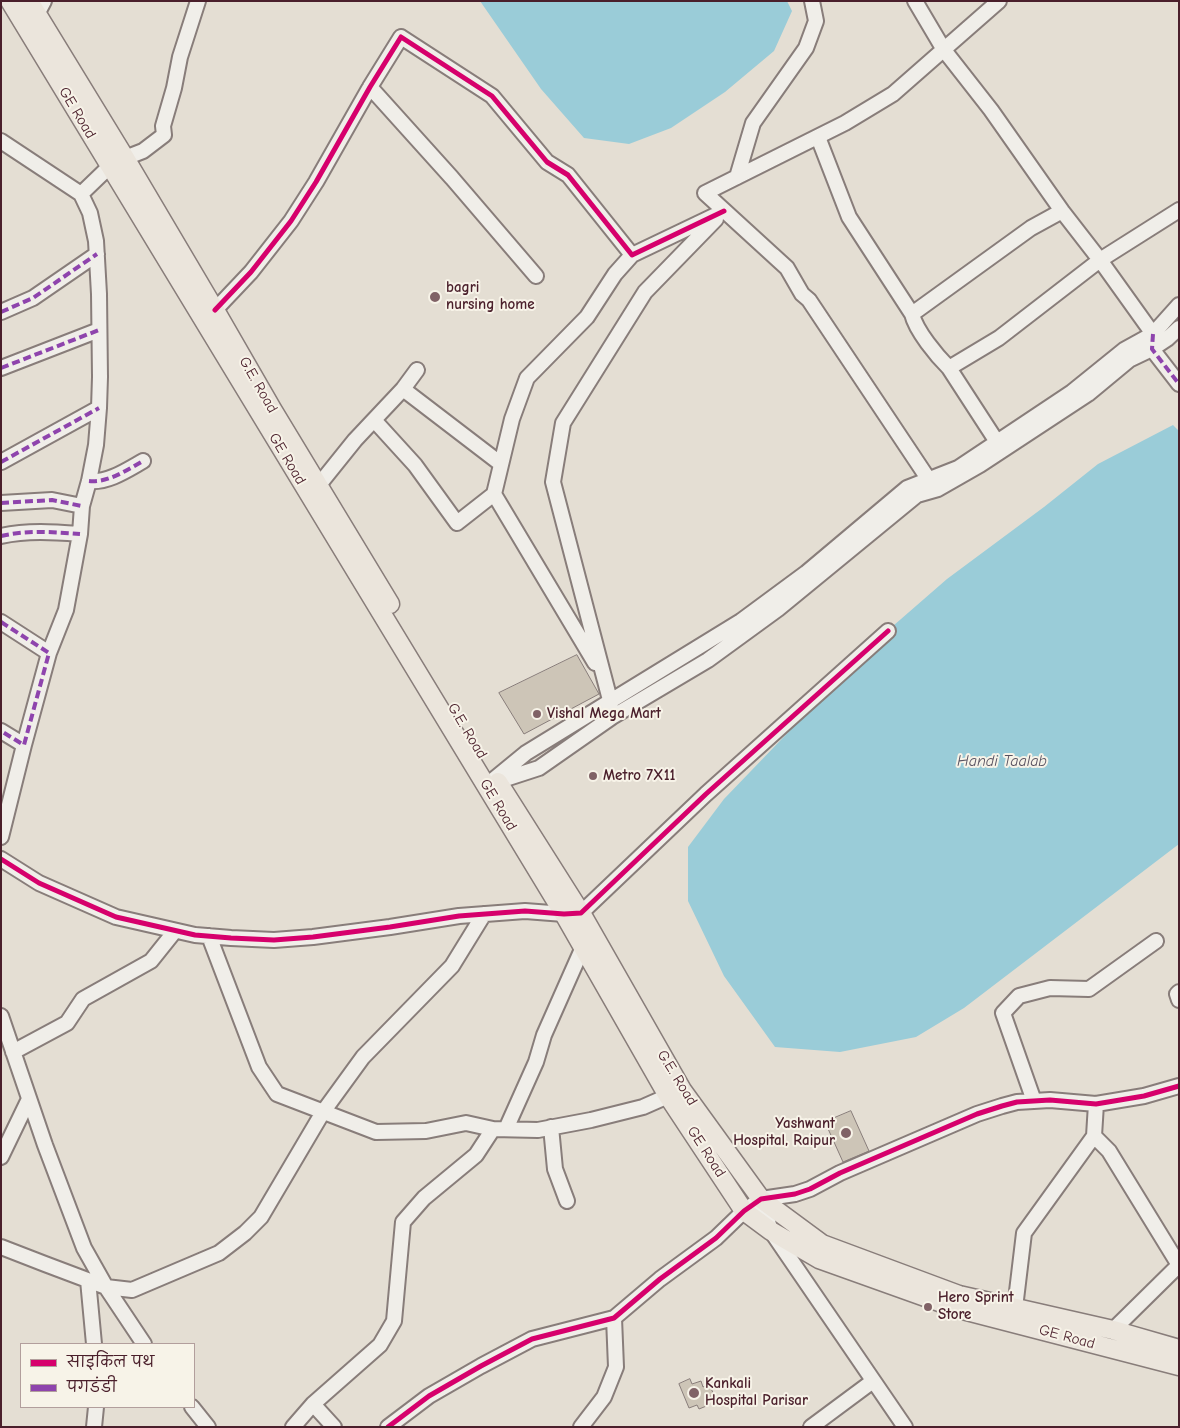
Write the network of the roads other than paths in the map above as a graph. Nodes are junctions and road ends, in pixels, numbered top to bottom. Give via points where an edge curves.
1 (10, 1) edge
2 (198, 1) edge
3 (812, 1) edge
4 (915, 1) edge
5 (999, 1) edge
6 (37, 6) edge
7 (27, 31) junction
8 (944, 50) junction
9 (370, 87) junction
10 (818, 136) junction
11 (1, 141) edge
12 (125, 158) junction
13 (109, 167) junction
14 (737, 177) junction
15 (81, 194) junction
16 (1179, 210) edge
17 (724, 211) junction
18 (1062, 211) junction
19 (97, 254) junction
20 (632, 255) junction
21 (1100, 260) junction
22 (536, 276) dead end
23 (1179, 305) edge
24 (215, 310) junction
25 (1, 312) edge
26 (912, 314) junction
27 (1179, 328) edge
28 (99, 330) junction
29 (1153, 334) junction
30 (1152, 349) junction
31 (1, 368) edge
32 (949, 368) junction
33 (417, 370) dead end
34 (1179, 384) edge
35 (403, 389) junction
36 (100, 408) junction
37 (374, 420) junction
38 (997, 442) junction
39 (143, 461) dead end
40 (1, 462) edge
41 (501, 464) junction
42 (89, 481) junction
43 (933, 484) junction
44 (318, 486) junction
45 (494, 494) junction
46 (1, 504) edge
47 (82, 506) junction
48 (80, 534) junction
49 (1, 536) edge
50 (1, 622) edge
51 (888, 631) dead end
52 (49, 653) junction
53 (603, 677) junction
54 (610, 700) junction
55 (612, 718) junction
56 (1, 731) edge
57 (24, 746) junction
58 (493, 782) junction
59 (1, 837) edge
60 (1, 859) edge
61 (484, 914) junction
62 (572, 914) junction
63 (174, 931) junction
64 (209, 936) junction
65 (1156, 941) dead end
66 (583, 947) junction
67 (1179, 992) edge
68 (1179, 1000) edge
69 (1, 1016) edge
70 (13, 1052) junction
71 (1179, 1086) edge
72 (675, 1093) junction
73 (29, 1099) junction
74 (1034, 1101) junction
75 (1096, 1104) junction
76 (323, 1112) junction
77 (551, 1127) junction
78 (500, 1129) junction
79 (6, 1134) edge
80 (1094, 1136) junction
81 (1, 1157) edge
82 (761, 1199) junction
83 (567, 1201) dead end
84 (744, 1211) junction
85 (771, 1231) junction
86 (1, 1247) edge
87 (1179, 1265) edge
88 (88, 1280) junction
89 (106, 1287) junction
90 (1015, 1308) junction
91 (614, 1318) junction
92 (1113, 1330) junction
93 (94, 1343) edge
94 (143, 1343) edge
95 (1179, 1349) edge
96 (1179, 1366) edge
97 (873, 1382) junction
98 (313, 1404) junction
99 (96, 1408) edge
100 (193, 1408) edge
101 (94, 1427) edge
102 (208, 1427) edge
103 (293, 1427) edge
104 (334, 1427) edge
105 (388, 1427) edge
106 (581, 1427) edge
107 (811, 1427) edge
108 (905, 1427) edge

1 - 7 main road, GE Road
2 - 12 street via 162,126 164,135
3 - 14 street via 816,21 806,48 753,123
4 - 8 street
5 - 8 street
6 - 7 street
6 - 12 main road, G.E. Road
7 - 13 main road, GE Road
8 - 10 street via 893,94
8 - 18 street
9 - 20 street via 401,37 492,96 547,162 568,175
9 - 22 street
9 - 24 street via 292,221
10 - 14 street
10 - 26 street via 849,217
11 - 15 street
12 - 13 street
12 - 24 main road, G.E. Road
13 - 15 street
13 - 58 main road, GE Road
14 - 17 street via 705,193
15 - 19 street via 90,213
16 - 21 street
17 - 20 street
17 - 43 street via 787,268
17 - 53 street via 645,292 563,423 554,482
18 - 21 street
18 - 26 street via 1031,228
19 - 25 street via 33,298
19 - 28 street
20 - 41 street via 615,274 587,317 526,378
21 - 29 street
21 - 32 street via 999,338
23 - 29 street
24 - 44 main road, G.E. Road
26 - 32 street via 914,322
27 - 30 street
28 - 31 street
28 - 36 street
29 - 30 street
29 - 38 street via 1124,350 1072,392
30 - 34 street
30 - 43 street via 1129,360 1088,394 980,465
32 - 38 street
33 - 35 street
35 - 37 street
35 - 41 street
36 - 40 street
36 - 42 street
37 - 44 street
37 - 45 street via 415,465 457,523
38 - 43 street
39 - 42 street via 97,482
41 - 45 street
42 - 47 street
43 - 54 street via 907,488 806,573 741,621
43 - 55 street via 778,609 708,660
44 - 58 main road, G.E. Road
45 - 53 street
46 - 47 street via 52,500
47 - 48 street
48 - 49 street via 47,531
48 - 52 street via 66,610
50 - 52 street
51 - 62 street
52 - 57 street
53 - 54 street
54 - 55 street
54 - 58 street via 526,753
55 - 58 street via 539,768
56 - 57 street
57 - 59 street
58 - 62 main road, GE Road
60 - 63 street via 39,883 116,917
61 - 62 street via 525,911
61 - 64 street via 313,937 274,940
61 - 76 street via 452,966 363,1057
62 - 66 main road, GE Road
62 - 72 main road, G.E. Road
63 - 64 street
63 - 70 street via 151,961 83,999 67,1022
64 - 76 street via 259,1067 277,1094
65 - 74 street via 1089,989 1050,988 1019,996 1002,1013
66 - 72 main road, GE Road
66 - 78 street via 544,1035 536,1062
67 - 68 street
69 - 70 street
70 - 73 street
71 - 75 street
72 - 77 street via 642,1107
72 - 82 main road, G.E. Road
72 - 84 main road, GE Road
73 - 79 street
73 - 89 street via 84,1248
74 - 75 street
74 - 82 street via 1017,1102 977,1114 810,1189
75 - 80 street
76 - 78 street via 376,1132 426,1131 466,1123
76 - 89 street via 261,1217 245,1233 219,1253 132,1290
77 - 78 street
77 - 83 street via 555,1169
78 - 98 street via 476,1155 424,1198 403,1222 394,1321 380,1345
79 - 81 street
80 - 87 street via 1109,1151
80 - 90 street via 1024,1233
82 - 84 street
82 - 85 street
82 - 90 main road, G.E. Road via 822,1244 959,1295
84 - 85 main road, GE Road
84 - 91 street via 716,1238
85 - 96 main road, GE Road via 819,1259 959,1309
85 - 97 street
86 - 88 street
87 - 92 street
88 - 89 street
88 - 93 street
89 - 94 street
90 - 92 main road, G.E. Road
91 - 105 street via 532,1339 430,1396
91 - 106 street via 616,1367 604,1397
92 - 95 main road, G.E. Road
97 - 107 street
97 - 108 street
98 - 103 street
98 - 104 street
99 - 101 street
100 - 102 street

